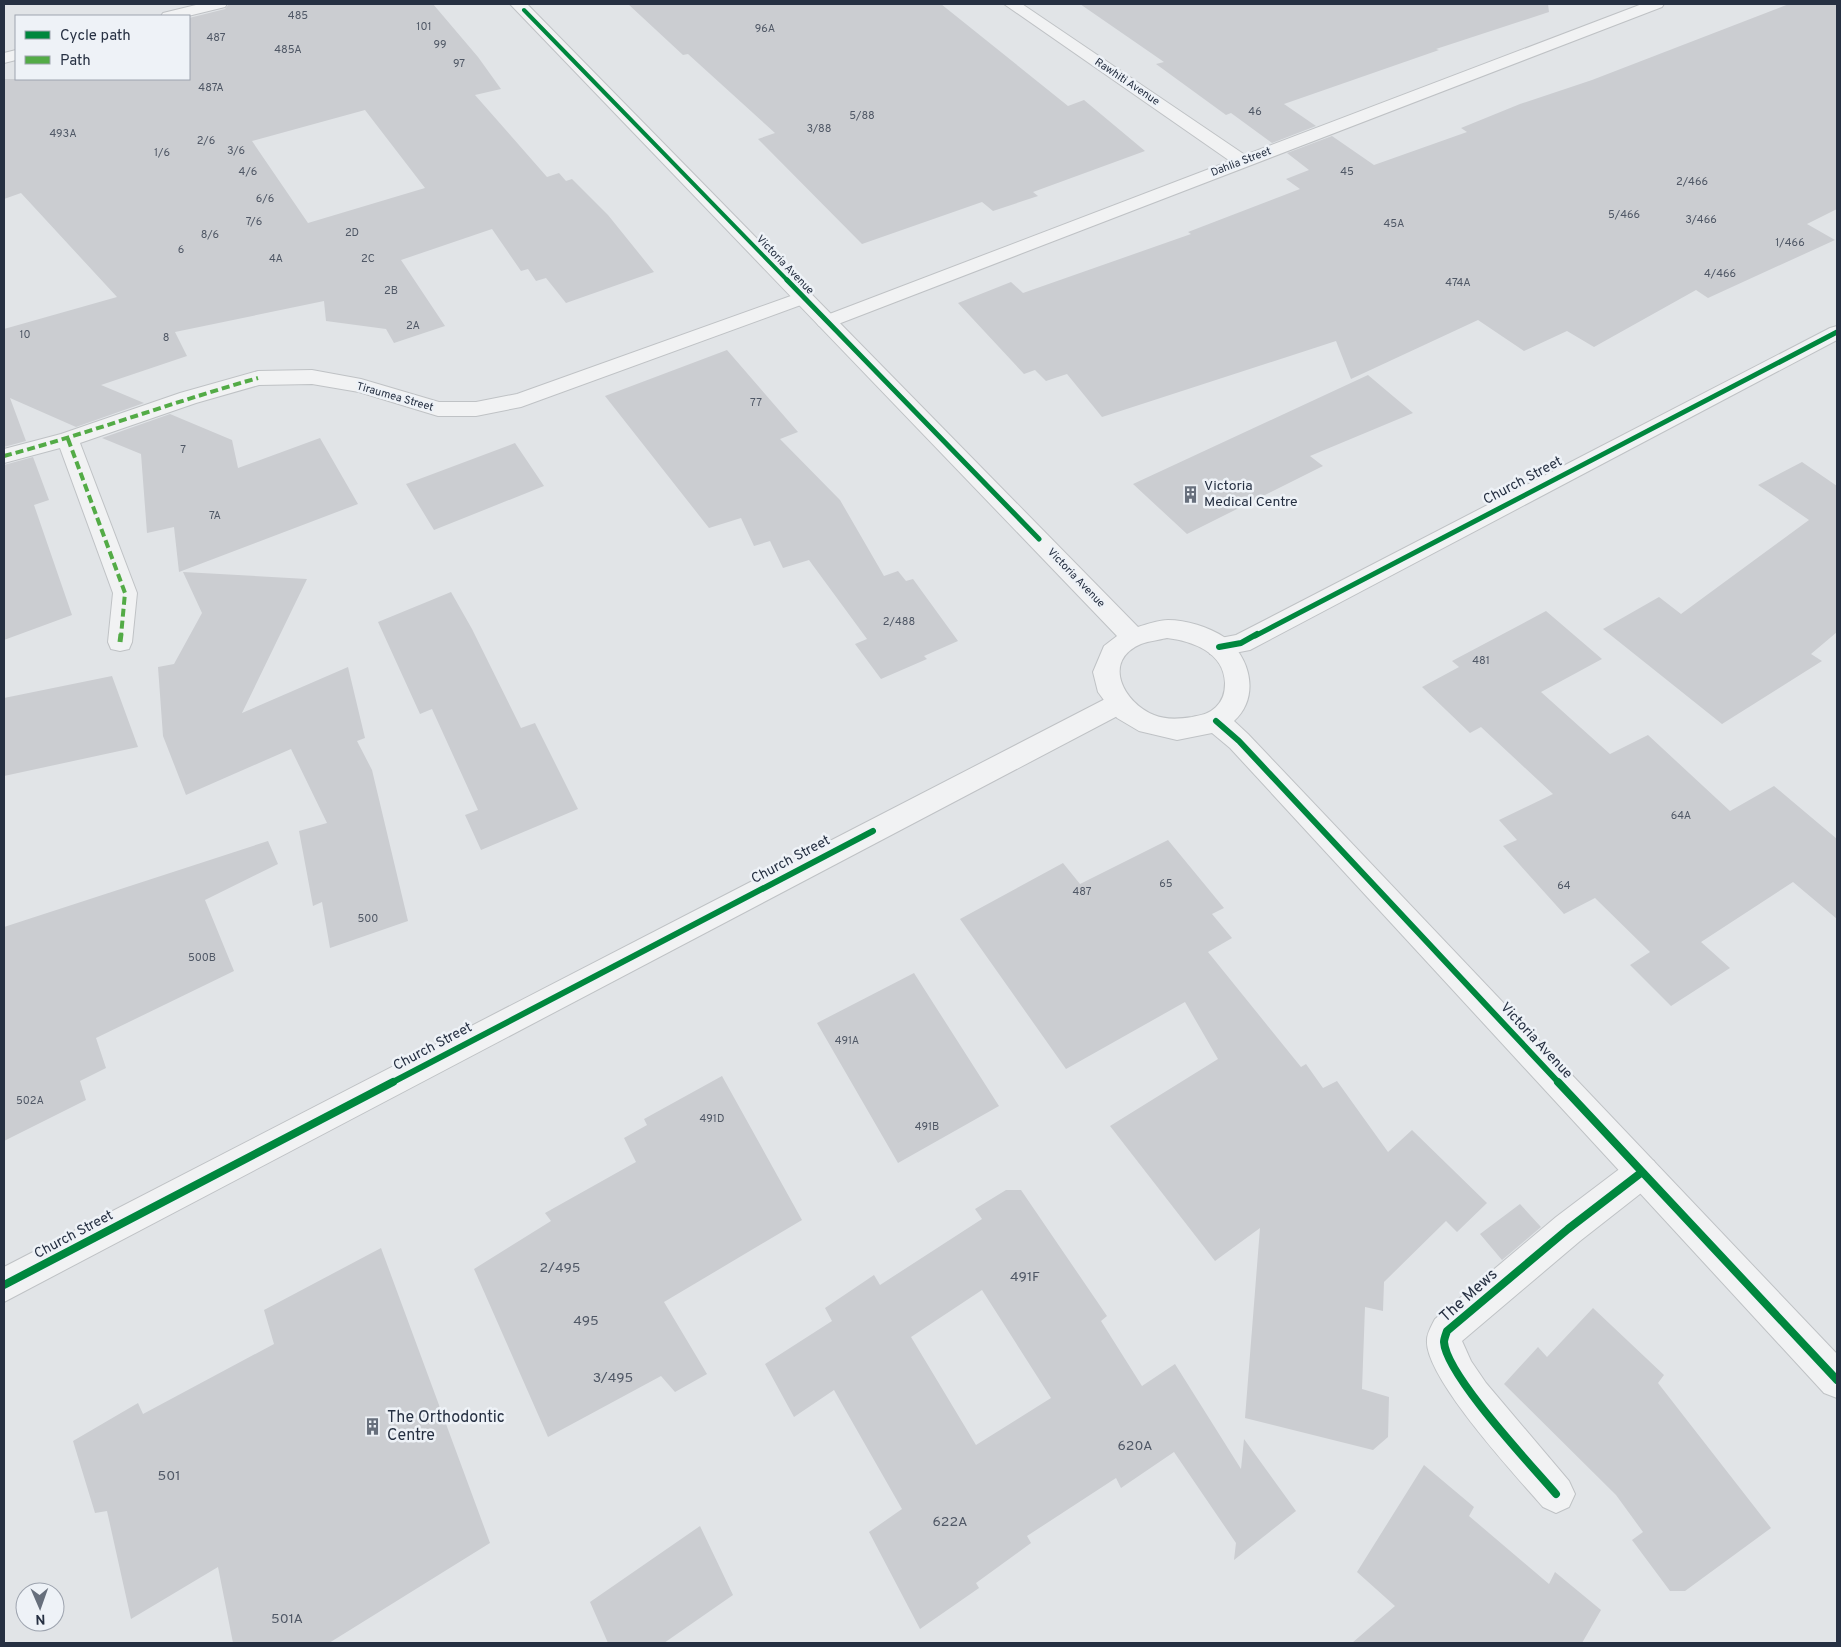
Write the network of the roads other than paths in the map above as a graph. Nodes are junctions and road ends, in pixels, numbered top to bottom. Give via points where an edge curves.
1 (218, 4) edge
2 (518, 4) edge
3 (1012, 4) edge
4 (1656, 4) edge
5 (173, 15) edge
6 (1242, 161) junction
7 (802, 298) junction
8 (826, 322) junction
9 (1837, 332) edge
10 (68, 439) junction
11 (4, 456) edge
12 (1132, 636) junction
13 (120, 642) dead end
14 (1219, 647) junction
15 (1118, 704) junction
16 (1216, 721) junction
17 (1642, 1172) junction
18 (4, 1285) edge
19 (1837, 1380) edge
20 (1556, 1494) dead end

1 - 5 street
2 - 7 street, Victoria Avenue
3 - 6 street, Rawhiti Avenue
4 - 6 street, Dahlia Street
6 - 8 street, Dahlia Street
7 - 8 street, Victoria Avenue
7 - 10 street, Tiraumea Street via 521,400 476,409 438,409 361,386 312,377 258,378
8 - 12 street, Victoria Avenue
9 - 14 street, Church Street via 1241,642
10 - 11 street, Tiraumea Street
10 - 13 street via 125,592
12 - 14 street via 1167,629 1186,631
12 - 15 street via 1117,646 1109,658 1105,674 1108,690
14 - 16 street via 1232,662 1238,678 1238,694 1230,709
15 - 16 street via 1133,717 1161,728 1197,728
15 - 18 street, Church Street
16 - 17 street, Victoria Avenue via 1239,741
17 - 19 street, Victoria Avenue
17 - 20 street, The Mews via 1568,1229 1447,1331 1444,1343 1452,1366 1491,1418

